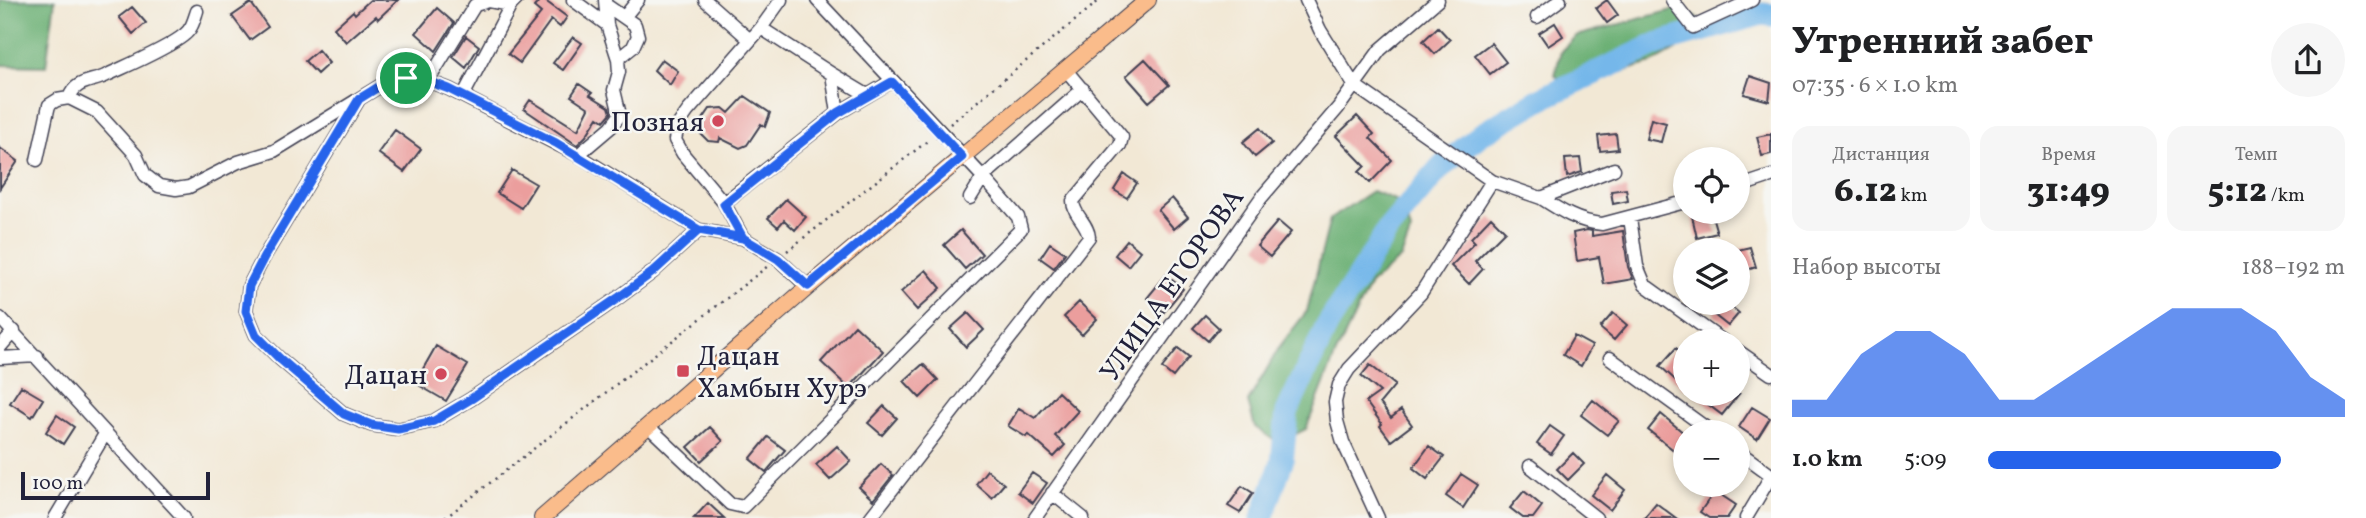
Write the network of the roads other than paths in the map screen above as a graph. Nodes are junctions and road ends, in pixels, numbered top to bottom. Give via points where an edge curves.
1 (573, 0) edge
2 (638, 0) edge
3 (705, 0) edge
4 (781, 0) edge
5 (817, 0) edge
6 (1148, 0) edge
7 (1306, 0) edge
8 (1438, 0) edge
9 (1560, 0) edge
10 (1672, 0) edge
11 (1752, 0) edge
12 (514, 3) edge
13 (606, 3) edge
14 (197, 11) dead end
15 (625, 16) junction
16 (1537, 17) dead end
17 (607, 25) junction
18 (761, 28) junction
19 (750, 40) junction
20 (618, 59) junction
21 (1066, 70) junction
22 (832, 74) junction
23 (428, 81) junction
24 (892, 82) junction
25 (1354, 85) junction
26 (1083, 89) junction
27 (867, 95) junction
28 (463, 96) junction
29 (69, 98) junction
30 (359, 99) junction
31 (838, 113) junction
32 (578, 155) junction
33 (962, 157) junction
34 (37, 160) dead end
35 (1614, 169) dead end
36 (1771, 176) edge
37 (983, 177) junction
38 (1492, 181) junction
39 (1750, 183) edge
40 (970, 198) dead end
41 (1541, 198) junction
42 (724, 204) junction
43 (1673, 205) edge
44 (1630, 218) junction
45 (699, 230) junction
46 (743, 238) junction
47 (808, 286) junction
48 (0, 318) edge
49 (1706, 329) edge
50 (15, 331) junction
51 (0, 347) edge
52 (37, 356) junction
53 (0, 358) edge
54 (1610, 358) dead end
55 (1750, 359) edge
56 (1771, 374) edge
57 (1695, 420) edge
58 (649, 427) junction
59 (105, 434) junction
60 (1750, 460) edge
61 (1530, 466) dead end
62 (1771, 476) edge
63 (1052, 493) junction
64 (1375, 516) edge
65 (55, 518) edge
66 (184, 518) edge
67 (542, 518) edge
68 (870, 518) edge
69 (1035, 518) edge
70 (1083, 518) edge
71 (1596, 518) edge
72 (1746, 518) edge

1 - 17 street
2 - 15 street
3 - 19 street
4 - 18 street
5 - 24 street
6 - 21 main road
7 - 25 street
8 - 25 street, УЛИЦА ЕГОРОВА via 1386,43
9 - 16 street
10 - 11 street via 1693,27
12 - 23 street via 475,5
12 - 28 street
13 - 15 street
13 - 17 street
14 - 29 street via 184,35 104,76 79,83
15 - 20 street via 638,36
17 - 20 street
18 - 19 street
18 - 22 street
19 - 42 street via 688,111 678,125 675,141
20 - 32 street via 614,90 620,115
21 - 26 street
21 - 33 main road
22 - 27 street
22 - 31 street
23 - 28 street
23 - 30 street via 388,81
24 - 27 street
24 - 33 street
25 - 38 street
25 - 63 street, УЛИЦА ЕГОРОВА via 1261,198
26 - 37 street
26 - 68 street via 1122,137 1073,201 1089,237
27 - 31 street
28 - 32 street
29 - 30 street via 97,112 118,132 152,181 176,189 274,151
29 - 34 street via 48,105
30 - 45 street via 264,257 249,286 246,311 256,335 279,358 344,414 371,425 398,429 434,421 618,298
31 - 42 street
32 - 45 street
33 - 37 street
33 - 47 main road
35 - 41 street
36 - 39 street
37 - 40 street
37 - 58 street via 1018,217 1018,235 748,504 730,504
38 - 41 street
38 - 64 street via 1421,293 1339,385 1337,421
41 - 44 street via 1588,223
42 - 46 street
43 - 44 street
44 - 49 street via 1637,266 1645,285
45 - 46 street
46 - 47 street via 778,259
47 - 58 main road
48 - 50 street
50 - 51 street
50 - 52 street
52 - 53 street
52 - 59 street
54 - 57 street
55 - 56 street
58 - 67 main road
59 - 65 street
59 - 66 street
60 - 62 street
61 - 71 street
62 - 72 street
63 - 69 street, УЛИЦА ЕГОРОВА
63 - 70 street

